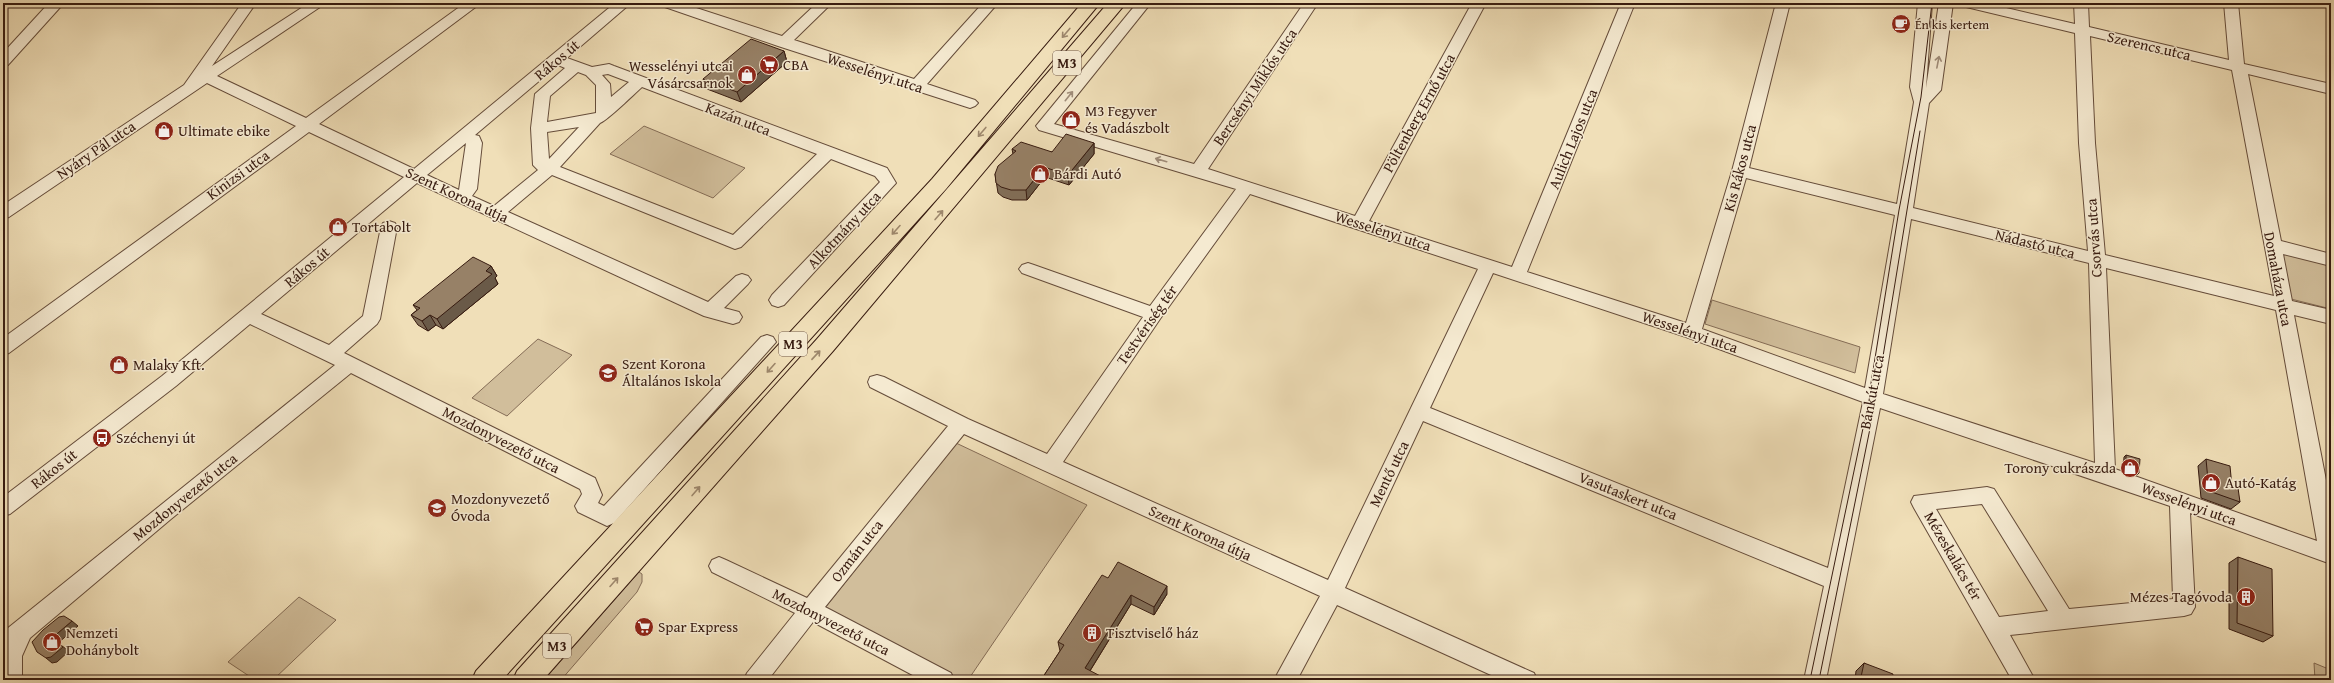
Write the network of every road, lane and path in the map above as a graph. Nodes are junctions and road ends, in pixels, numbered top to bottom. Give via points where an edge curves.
1 (57, 3) edge
2 (249, 3) edge
3 (319, 3) edge
4 (474, 3) edge
5 (624, 3) edge
6 (667, 3) edge
7 (825, 3) edge
8 (992, 3) edge
9 (1091, 3) edge
10 (1117, 3) edge
11 (1144, 3) edge
12 (1312, 3) edge
13 (1480, 3) edge
14 (1628, 3) edge
15 (1784, 3) edge
16 (1925, 3) edge
17 (1946, 3) edge
18 (1967, 3) edge
19 (2081, 3) edge
20 (2231, 3) edge
21 (2081, 30) junction
22 (783, 43) junction
23 (558, 60) junction
24 (3, 62) edge
25 (2237, 67) junction
26 (584, 69) junction
27 (206, 77) junction
28 (639, 82) junction
29 (916, 86) junction
30 (189, 88) junction
31 (2331, 89) edge
32 (1922, 102) junction
33 (970, 103) dead end
34 (600, 115) junction
35 (306, 125) junction
36 (539, 128) junction
37 (464, 136) junction
38 (828, 152) junction
39 (548, 170) junction
40 (1198, 171) junction
41 (1740, 171) junction
42 (415, 176) junction
43 (1246, 187) junction
44 (462, 198) junction
45 (1903, 210) junction
46 (3, 213) edge
47 (496, 214) junction
48 (1359, 223) junction
49 (389, 227) dead end
50 (2271, 245) junction
51 (2097, 260) junction
52 (2331, 260) edge
53 (1488, 265) junction
54 (1028, 269) dead end
55 (1518, 274) junction
56 (742, 280) dead end
57 (778, 300) dead end
58 (2283, 305) junction
59 (1154, 314) junction
60 (248, 316) junction
61 (2331, 316) edge
62 (1692, 332) junction
63 (767, 342) dead end
64 (3, 348) edge
65 (331, 354) junction
66 (350, 364) junction
67 (877, 382) dead end
68 (1872, 398) junction
69 (1420, 412) junction
70 (961, 424) junction
71 (1051, 464) junction
72 (2105, 474) junction
73 (2180, 501) junction
74 (3, 508) edge
75 (2330, 555) edge
76 (719, 566) dead end
77 (1836, 581) junction
78 (1332, 594) junction
79 (811, 610) junction
80 (2064, 619) junction
81 (1995, 627) junction
82 (22, 632) junction
83 (3, 644) edge
84 (11, 680) edge
85 (485, 680) edge
86 (526, 680) edge
87 (755, 680) edge
88 (943, 680) edge
89 (1285, 680) edge
90 (1526, 680) edge
91 (1814, 680) edge
92 (2024, 680) edge

1 - 24 street
2 - 30 street
3 - 27 street, Nyáry Pál utca
4 - 35 street, Kinizsi utca
5 - 23 street, Rákos út
6 - 22 street, Wesselényi utca
7 - 22 street
8 - 29 street
9 -> 85 main road, M3 via 939,184
86 -> 10 main road, M3 via 845,324 1013,129
40 -> 11 street, Wesselényi utca via 1044,126
12 - 40 street, Bercsényi Miklós utca
13 - 48 street, Pöltenberg Ernő utca
14 - 55 street, Aulich Lajos utca
15 - 41 street, Kis Rákos utca
16 - 32 street, Bánkút utca via 1918,87
32 -> 17 street, Bánkút utca via 1933,90
18 - 21 street, Szerencs utca
19 - 21 street, Csorvás utca
20 - 25 street, Domaháza utca
21 - 25 street, Szerencs utca
21 - 51 street, Csorvás utca
22 - 29 street, Wesselényi utca
23 - 26 street, Kazán utca
23 - 37 street, Rákos út
25 - 31 street, Szerencs utca
25 - 50 street, Domaháza utca via 2242,78
26 - 28 street, Kazán utca via 609,69
26 - 34 street via 603,84
26 - 36 street via 543,94
27 - 30 street, Nyáry Pál utca
27 - 35 street, Szent Korona útja
28 - 34 street
28 - 38 street, Kazán utca
29 - 33 street, Wesselényi utca
30 - 46 street, Nyáry Pál utca
32 - 45 street, Bánkút utca
34 - 36 street
34 - 39 street
35 - 42 street, Szent Korona útja
35 - 64 street, Kinizsi utca
36 - 39 street via 540,165
37 - 42 street, Rákos út
37 - 44 street via 474,143 469,189
38 - 39 street via 735,243
38 - 57 street, Alkotmány utca via 881,172 888,183
39 - 47 street
40 - 43 street, Wesselényi utca
41 - 45 street, Nádastó utca
41 - 62 street, Kis Rákos utca
42 - 44 street, Szent Korona útja
42 - 60 street, Rákos út
43 - 48 street, Wesselényi utca
43 - 59 street, Testvériség tér
44 - 47 street, Szent Korona útja
45 - 51 street, Nádastó utca
45 - 68 street, Bánkút utca
47 - 56 street, Szent Korona útja via 722,316
48 - 53 street, Wesselényi utca
49 - 65 street via 372,319
50 - 52 street
50 - 58 street, Domaháza utca
51 - 58 street, Nádastó utca
51 - 72 street, Csorvás utca
53 - 55 street, Wesselényi utca
53 - 69 street, Mentő utca
54 - 59 street
55 - 62 street, Wesselényi utca
58 - 61 street, Nádastó utca
58 - 75 street, Domaháza utca
59 - 71 street, Testvériség tér
60 - 65 street, Mozdonyvezető utca
60 - 74 street, Rákos út via 164,385
62 - 68 street, Wesselényi utca
63 - 66 street, Mozdonyvezető utca via 607,517 585,506 592,495 588,484
65 - 66 street, Mozdonyvezető utca
66 - 82 street, Mozdonyvezető utca via 164,513
67 - 70 street, Szent Korona útja
68 - 72 street, Wesselényi utca
68 - 77 street, Bánkút utca
69 - 77 street, Vasutaskert utca
69 - 78 street, Mentő utca via 1378,494
70 - 71 street, Szent Korona útja
70 - 79 street, Ozmán utca via 863,542
71 - 78 street, Szent Korona útja
72 - 73 street, Wesselényi utca
73 - 75 street, Wesselényi utca
73 - 80 street via 2184,607
76 - 79 street, Mozdonyvezető utca
77 - 91 street, Bánkút utca
78 - 89 street, Mentő utca
78 - 90 street, Szent Korona útja
79 - 87 street, Ozmán utca
79 - 88 street, Mozdonyvezető utca
80 - 81 street
80 - 81 street, Mézeskalács tér via 1987,495 1921,502
81 - 92 street, Mézeskalács tér
82 - 83 street, Mozdonyvezető utca
82 - 84 street, Mozdonyvezető utca via 11,655

